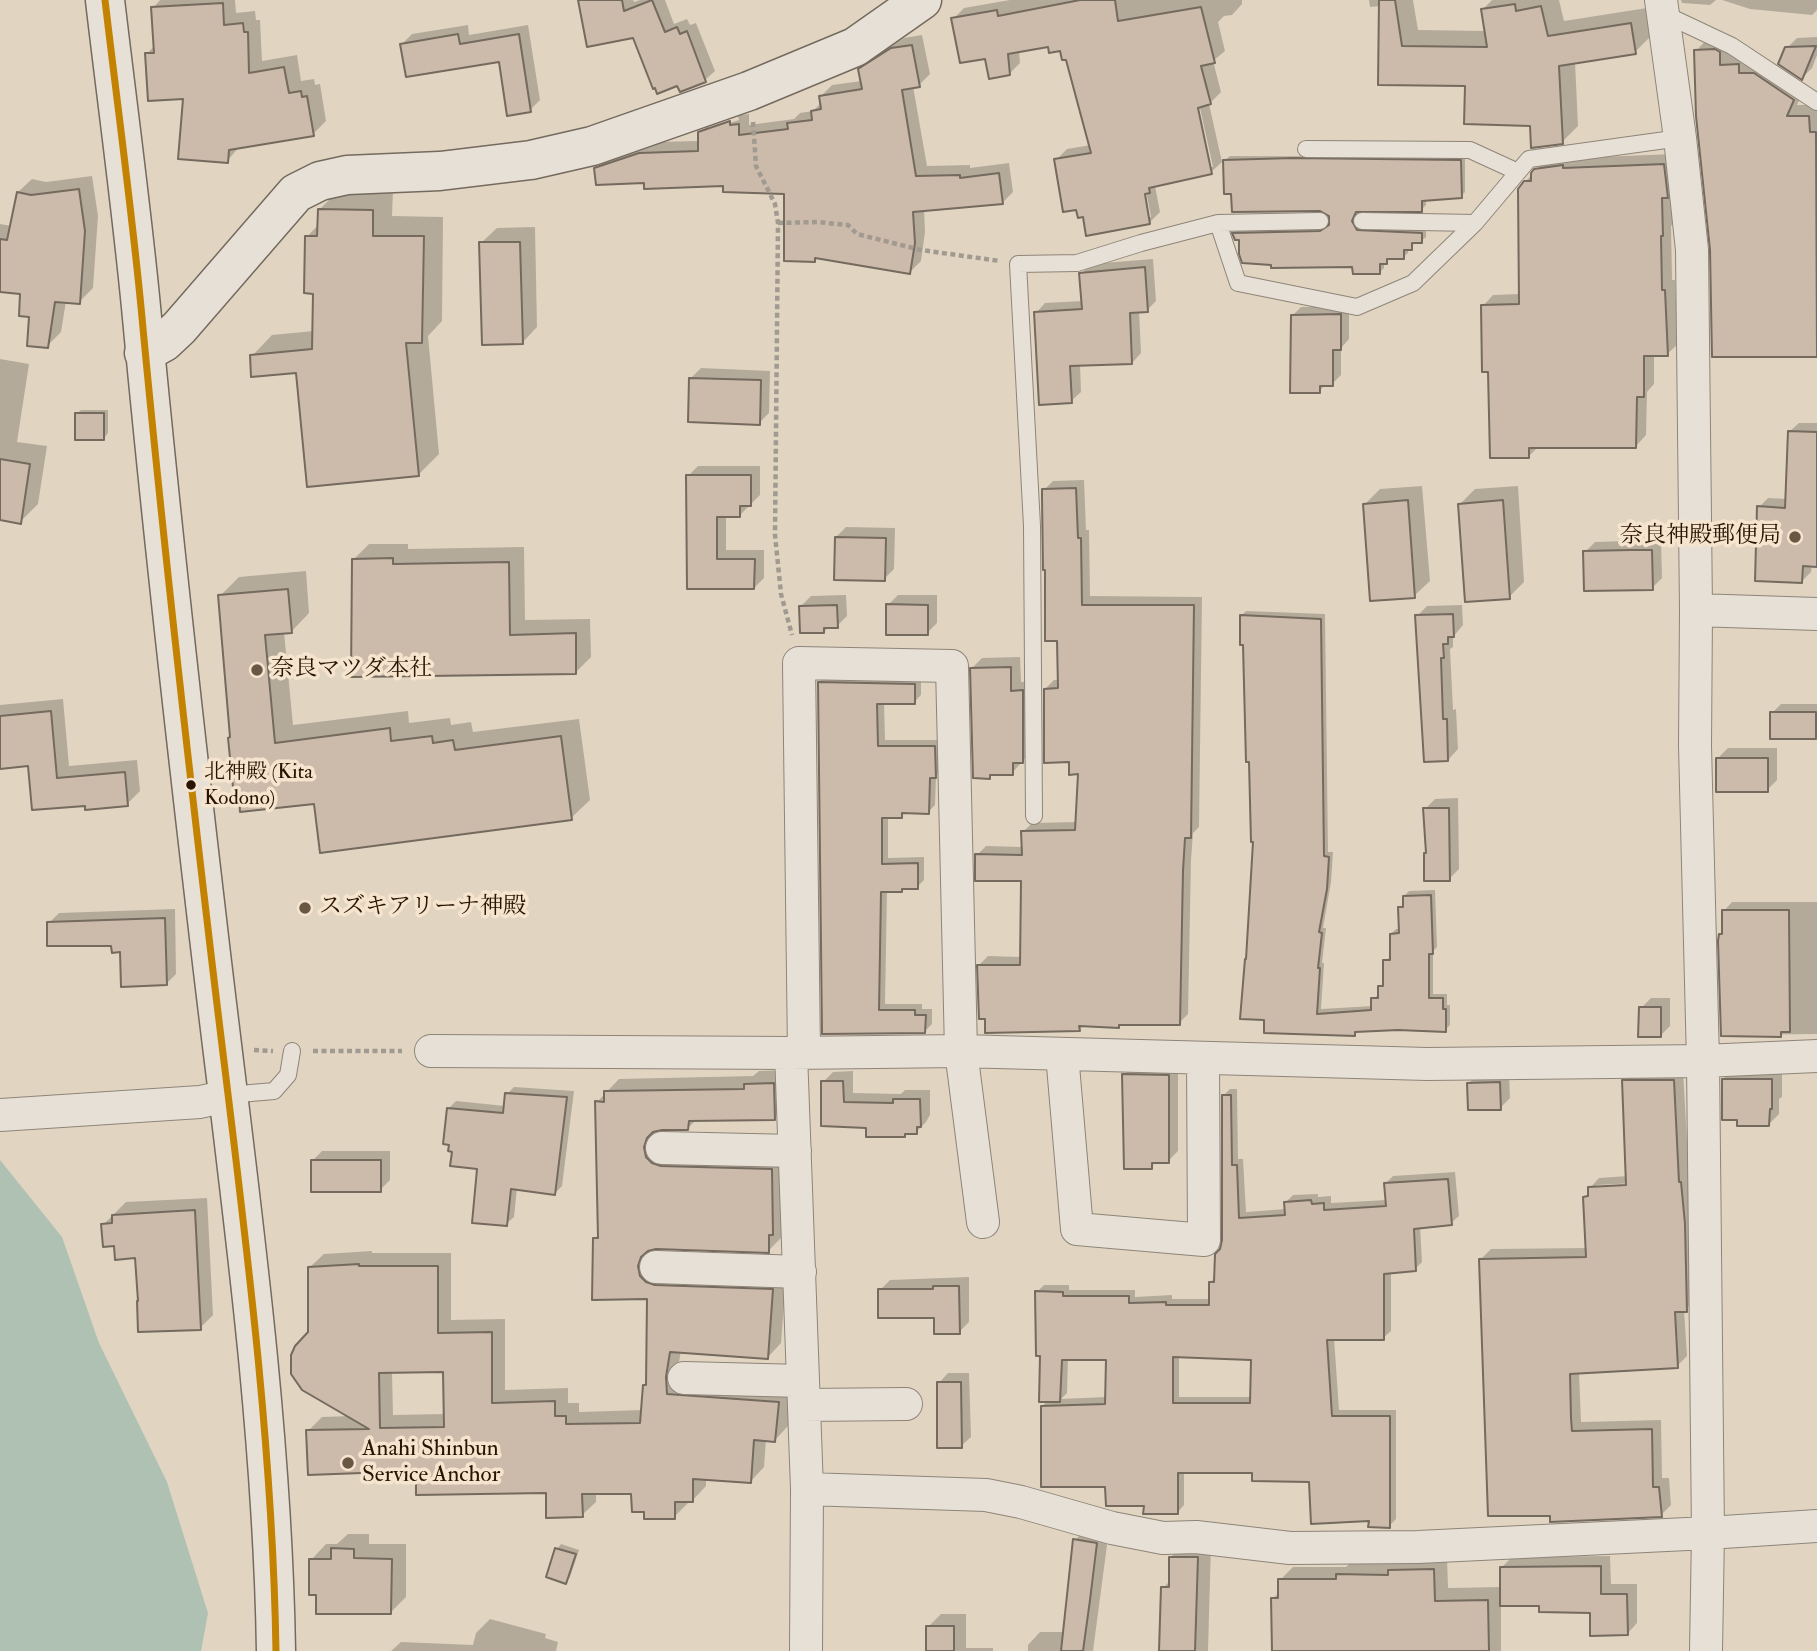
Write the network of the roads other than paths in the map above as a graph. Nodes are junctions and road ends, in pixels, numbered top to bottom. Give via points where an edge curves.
1 (106, 0) edge
2 (919, 1) edge
3 (1661, 7) edge
4 (1817, 102) edge
5 (1680, 138) junction
6 (1306, 149) dead end
7 (1518, 172) junction
8 (1320, 221) dead end
9 (1362, 221) dead end
10 (1218, 223) junction
11 (1475, 223) junction
12 (144, 353) junction
13 (1696, 610) junction
14 (1817, 614) edge
15 (1034, 816) dead end
16 (292, 1051) road end
17 (431, 1051) road end
18 (961, 1051) junction
19 (797, 1053) junction
20 (1062, 1054) junction
21 (1817, 1056) edge
22 (1203, 1058) junction
23 (1703, 1061) junction
24 (227, 1096) junction
25 (8, 1115) edge
26 (662, 1149) dead end
27 (795, 1151) junction
28 (984, 1222) dead end
29 (656, 1267) dead end
30 (800, 1272) junction
31 (684, 1378) dead end
32 (804, 1393) junction
33 (906, 1404) dead end
34 (807, 1489) junction
35 (1817, 1526) edge
36 (1708, 1533) junction
37 (276, 1651) edge
38 (806, 1651) edge
39 (1706, 1651) edge

1 - 12 main road
2 - 12 main road via 855,47 749,91 592,146 531,160 320,181 296,193 179,328
3 - 4 lane via 1732,46
3 - 5 street
5 - 7 lane via 1529,159
5 - 13 street via 1692,250
6 - 7 lane via 1469,150
7 - 11 lane
8 - 10 lane
9 - 11 lane
10 - 11 lane via 1238,283 1357,307 1413,283
10 - 15 lane via 1077,263 1018,264 1032,526
12 - 24 main road
13 - 14 street
13 - 23 street
16 - 24 lane via 288,1075 274,1091
17 - 19 street
18 - 19 street
18 - 19 street via 952,666 799,663
18 - 20 street
18 - 28 street
19 - 27 street
20 - 22 street
20 - 22 street via 1077,1229 1203,1240
21 - 23 street
22 - 23 street via 1427,1064
23 - 36 street
24 - 25 street via 200,1102
24 - 37 main road via 263,1415
26 - 27 street
27 - 30 street
29 - 30 street
30 - 32 street
31 - 32 street
32 - 33 street
32 - 34 street
34 - 36 street via 986,1495 1163,1538 1196,1536 1290,1548 1418,1547
34 - 38 street
35 - 36 street
36 - 39 street

